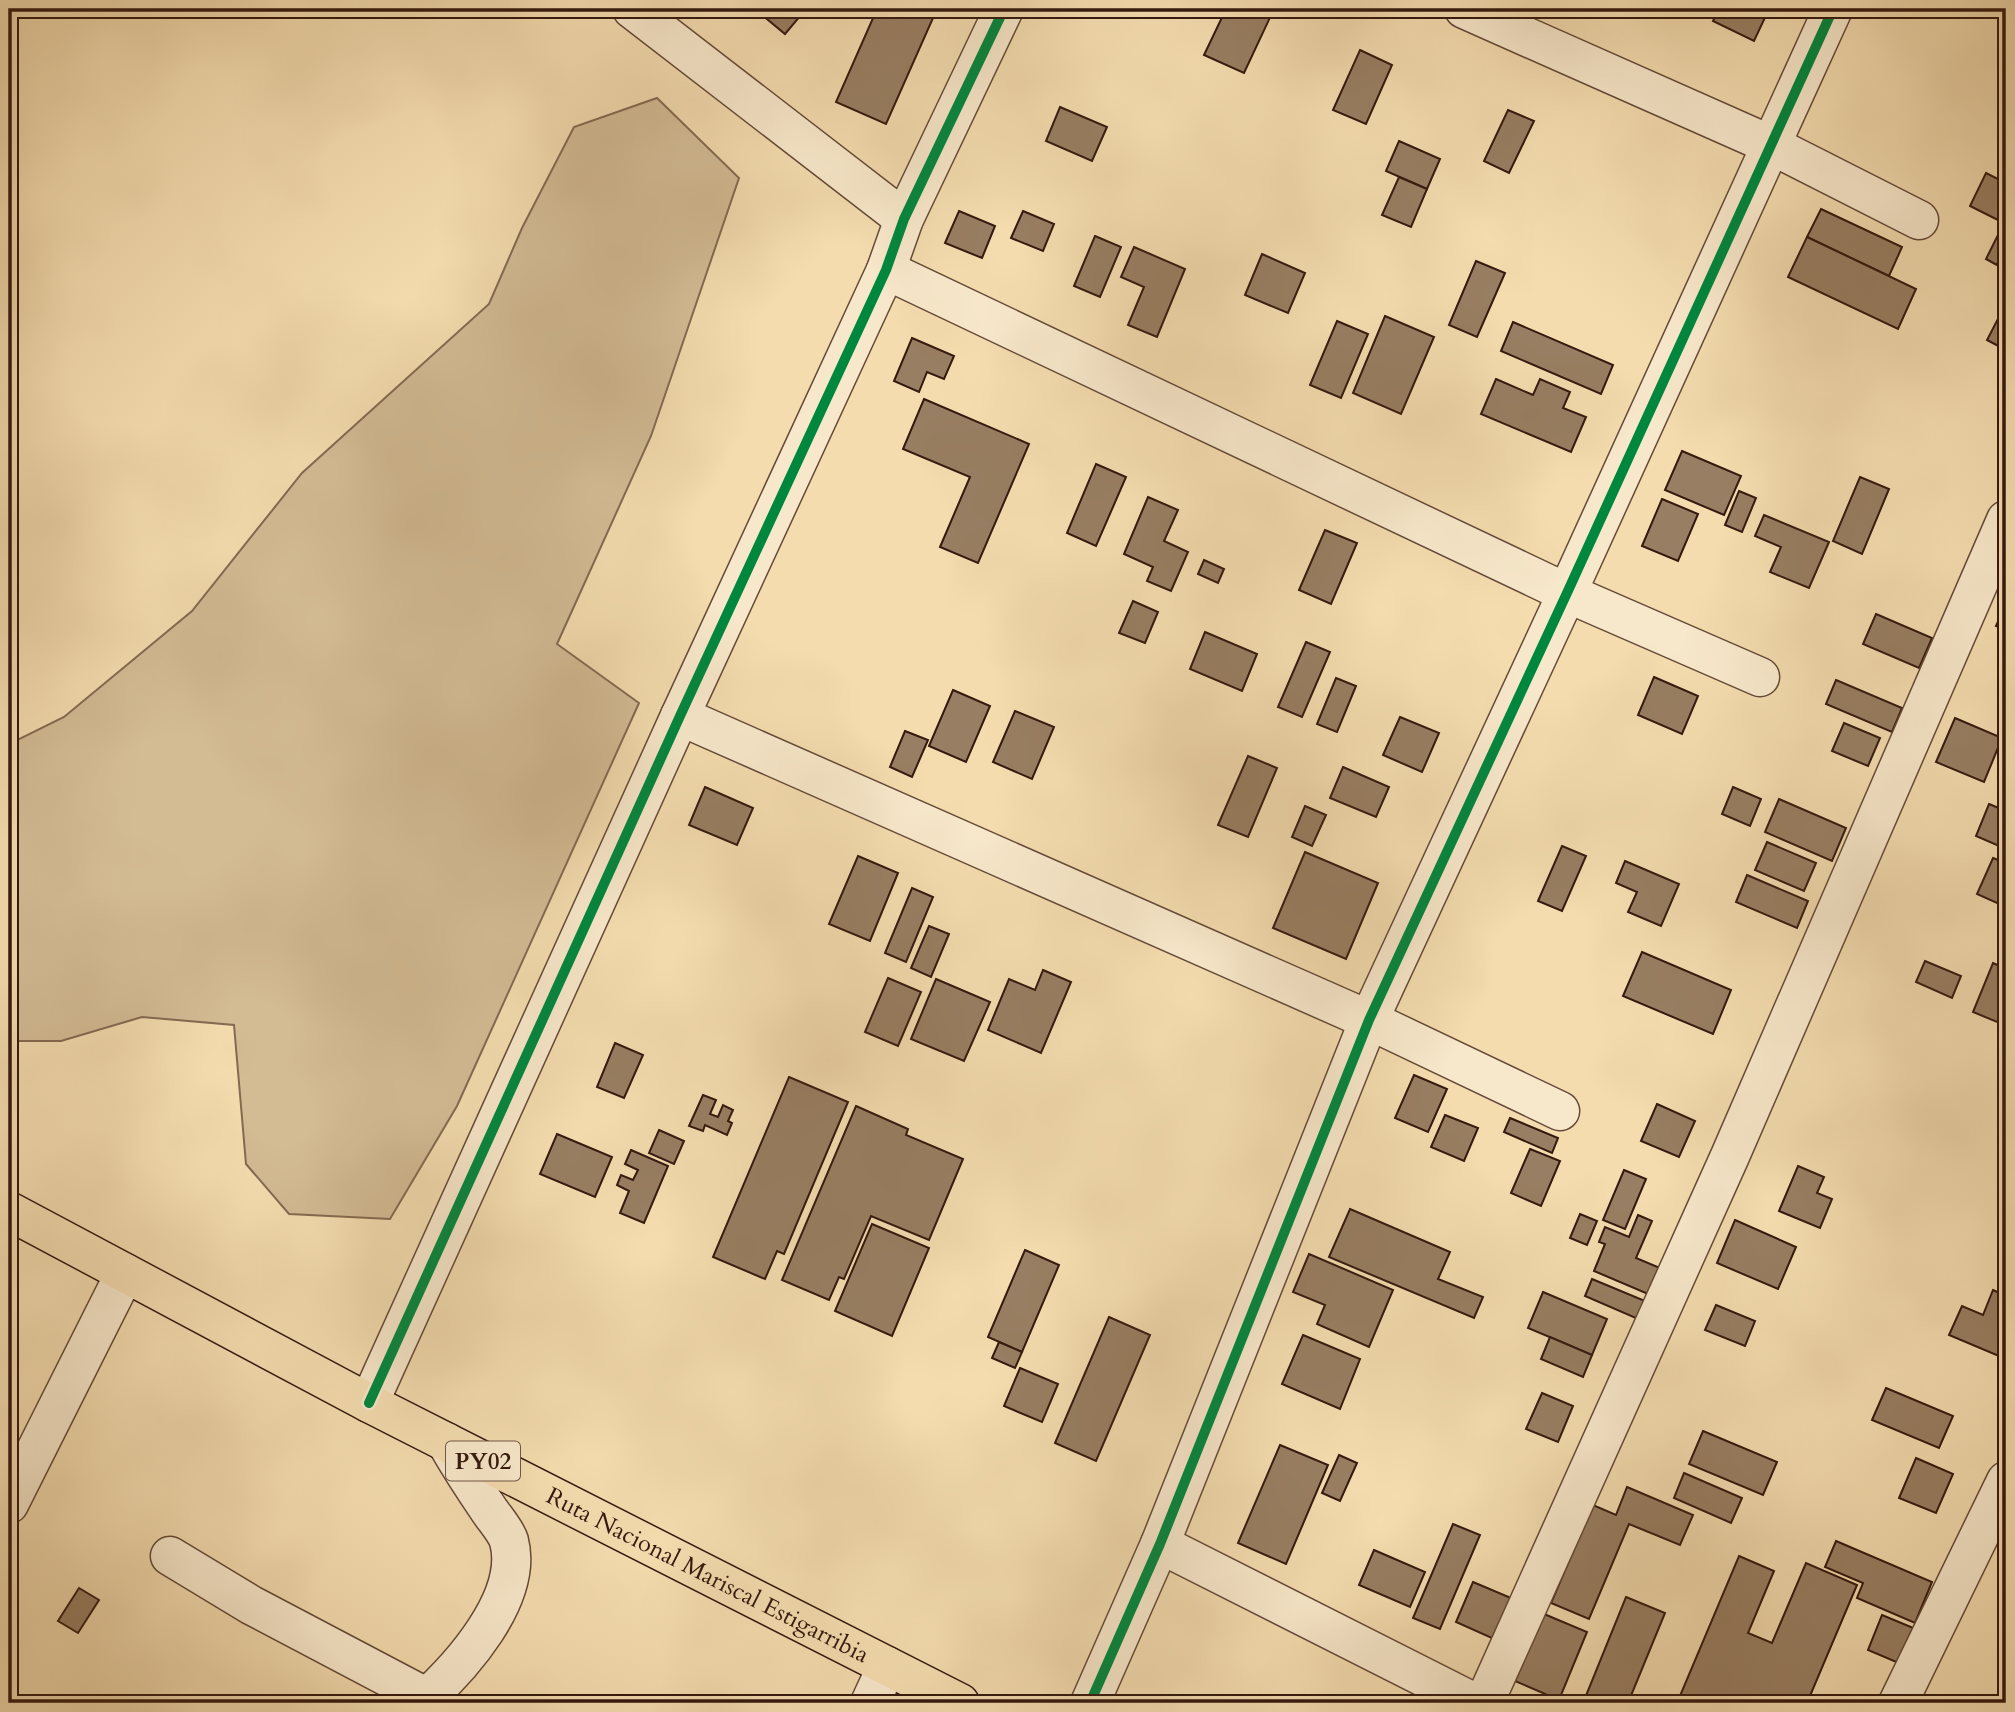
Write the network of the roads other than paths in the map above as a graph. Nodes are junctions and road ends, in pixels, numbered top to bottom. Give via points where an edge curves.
1 (632, 9) edge
2 (1004, 9) edge
3 (1464, 9) edge
4 (1833, 9) edge
5 (1771, 145) junction
6 (904, 219) junction
7 (1919, 220) dead end
8 (886, 270) junction
9 (2006, 520) edge
10 (1567, 593) junction
11 (1760, 677) dead end
12 (680, 716) junction
13 (1369, 1020) junction
14 (1560, 1111) dead end
15 (9, 1211) edge
16 (125, 1273) junction
17 (369, 1403) junction
18 (446, 1442) junction
19 (2006, 1481) edge
20 (9, 1504) edge
21 (1160, 1544) junction
22 (170, 1556) dead end
23 (887, 1666) junction
24 (428, 1702) edge
25 (870, 1703) edge
26 (960, 1703) edge
27 (1090, 1703) edge
28 (1475, 1703) edge
29 (1484, 1703) edge
30 (1898, 1703) edge

1 - 6 street
2 - 6 street
3 - 5 street
4 - 5 street
5 - 7 street
5 - 10 street
6 - 8 street
8 - 10 street
8 - 12 street
9 - 29 street via 1730,1156
10 - 11 street
10 - 13 street
12 - 13 street
12 - 17 street
13 - 14 street
13 - 21 street
15 - 16 main road, Ruta Nacional Mariscal Estigarribia / PY02
16 - 17 main road, Ruta Nacional Mariscal Estigarribia / PY02
16 - 20 street
17 - 18 main road, Ruta Nacional Mariscal Estigarribia / PY02
18 - 23 main road, Ruta Nacional Mariscal Estigarribia / PY02
18 - 24 street via 509,1539 512,1571 475,1647
19 - 30 street
21 - 27 street
21 - 28 street
22 - 24 street
23 - 25 street
23 - 26 main road, Ruta Nacional Mariscal Estigarribia / PY02

